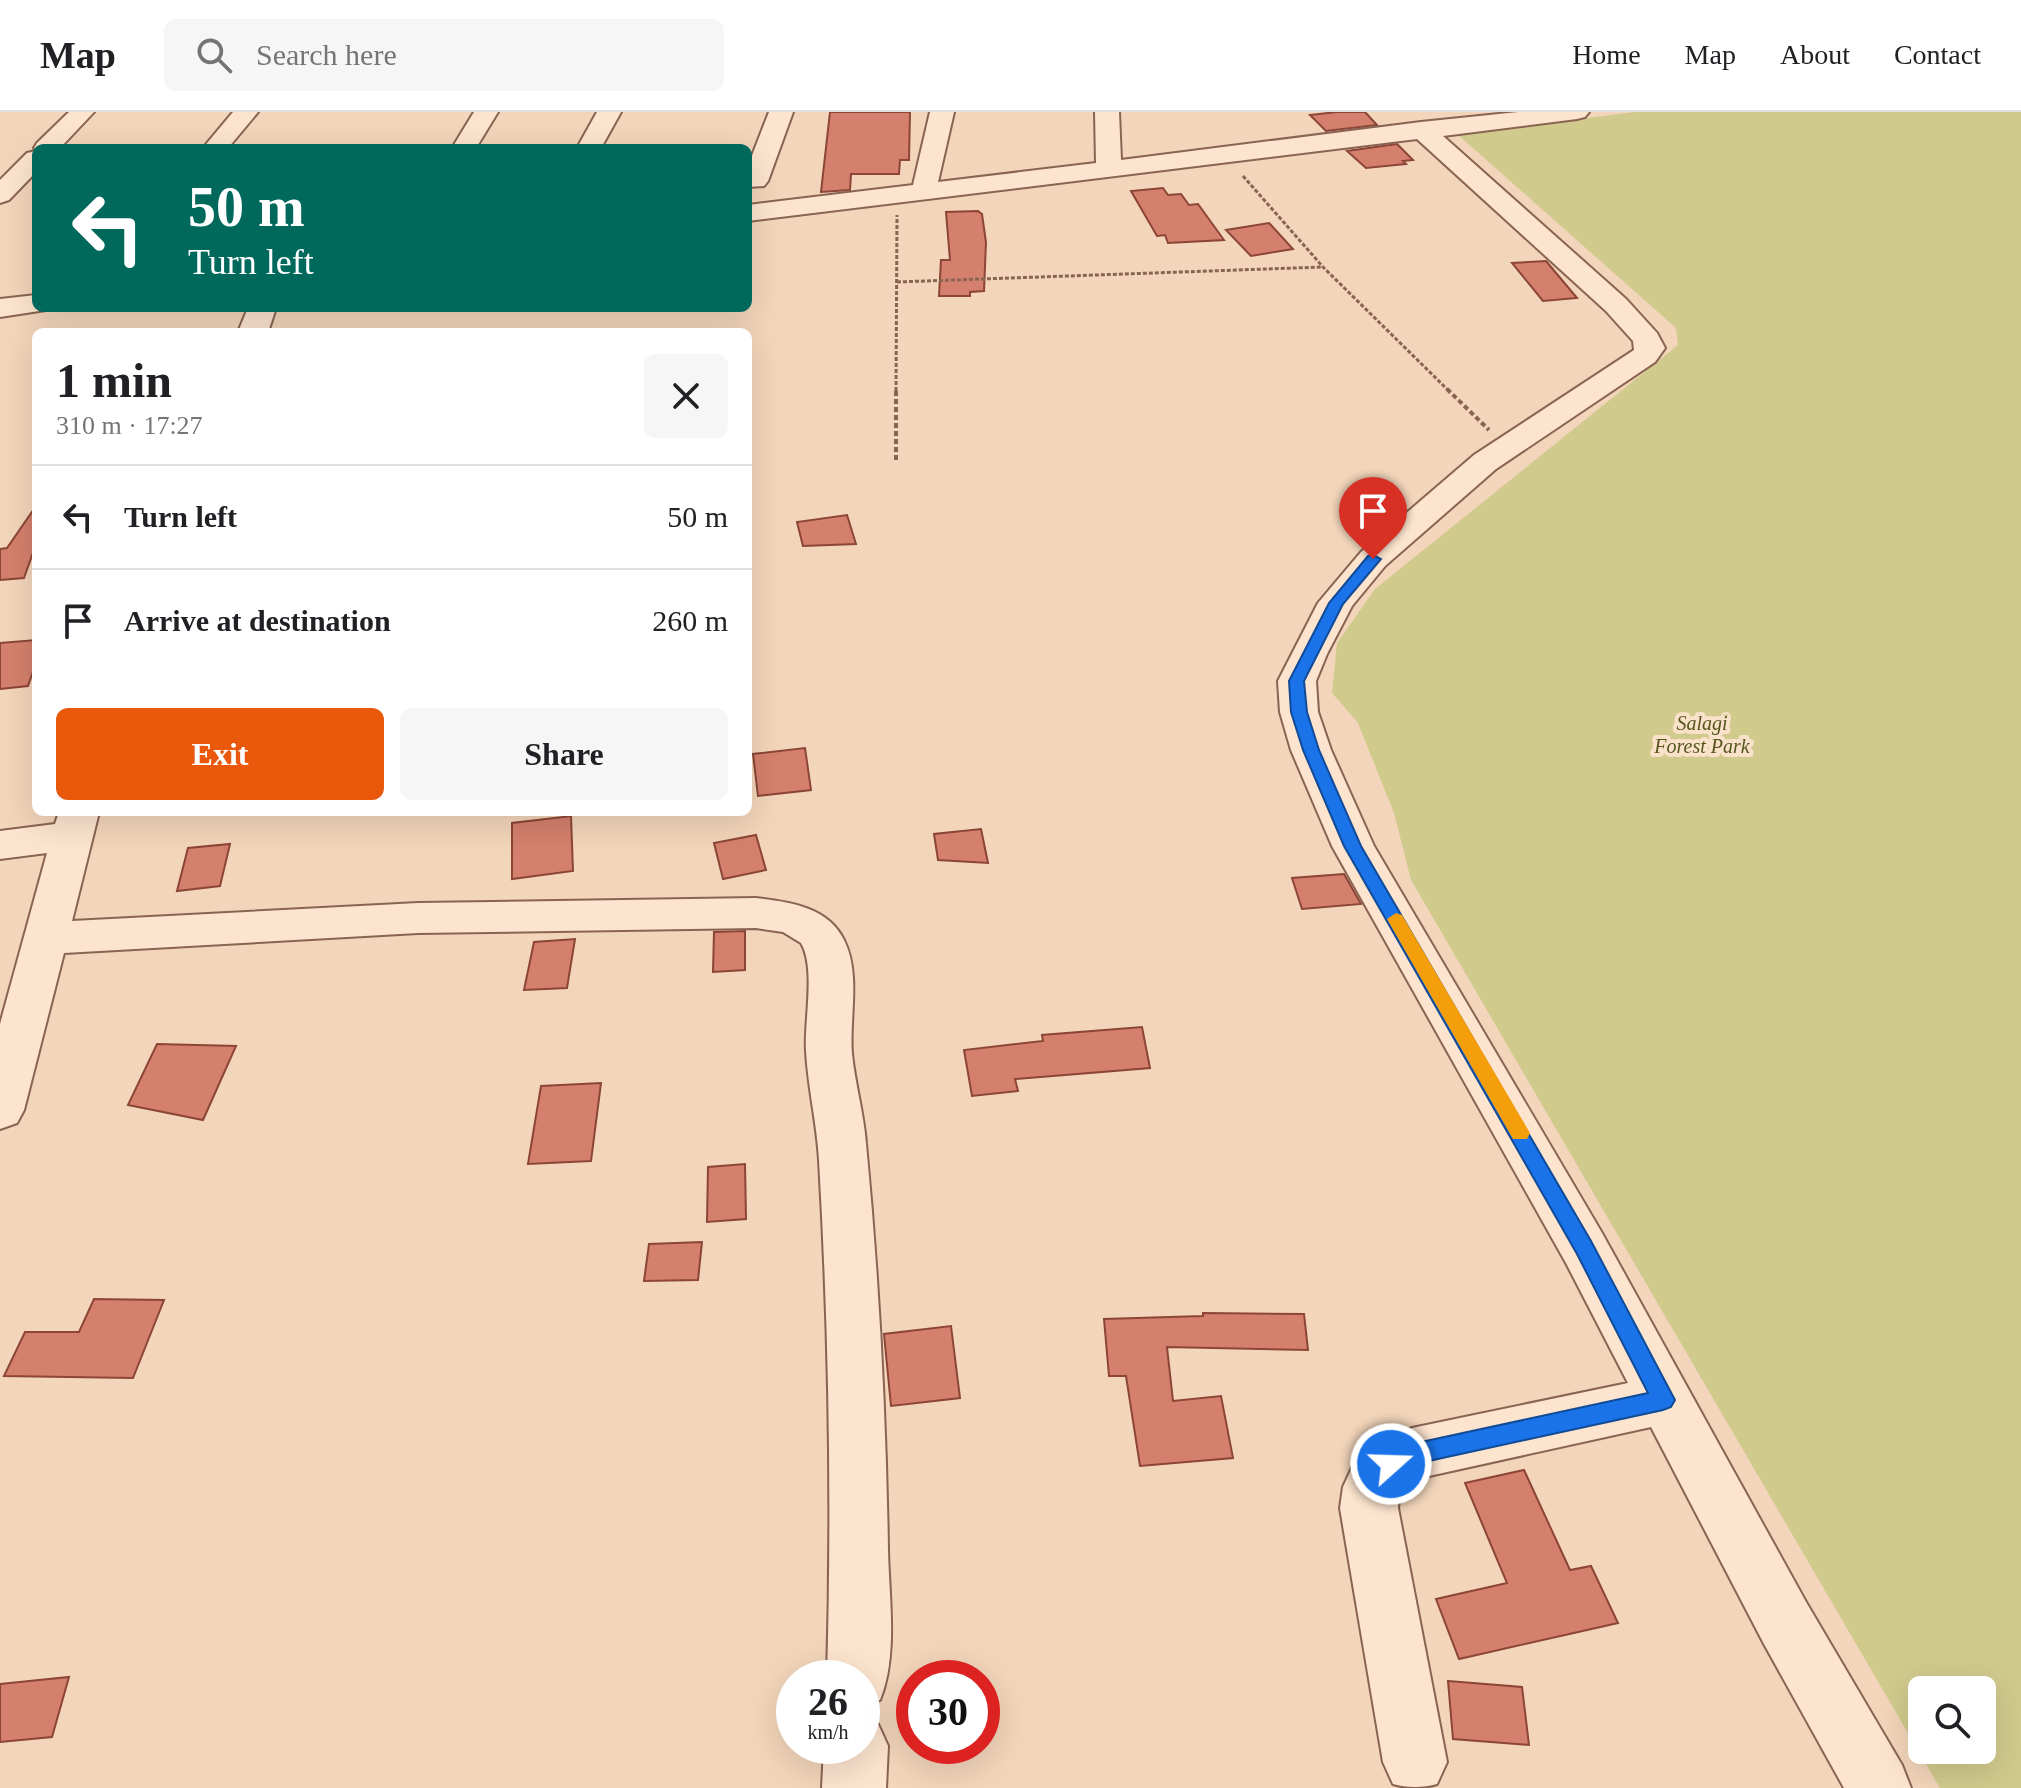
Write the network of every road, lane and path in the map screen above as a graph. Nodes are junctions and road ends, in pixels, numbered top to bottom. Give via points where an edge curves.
1 (82, 112) edge
2 (246, 112) edge
3 (486, 112) edge
4 (609, 112) edge
5 (781, 112) edge
6 (942, 112) edge
7 (1107, 112) edge
8 (1577, 112) edge
9 (1352, 120) dead end
10 (1421, 129) junction
11 (1373, 137) junction
12 (50, 144) edge
13 (218, 144) edge
14 (466, 144) edge
15 (591, 144) edge
16 (1223, 155) junction
17 (32, 162) edge
18 (1109, 169) junction
19 (755, 181) dead end
20 (927, 191) junction
21 (1, 192) edge
22 (897, 194) junction
23 (752, 212) edge
24 (1323, 267) junction
25 (897, 282) junction
26 (32, 304) edge
27 (0, 308) edge
28 (1507, 447) junction
29 (896, 460) dead end
30 (77, 824) edge
31 (0, 845) edge
32 (46, 938) junction
33 (0, 1110) edge
34 (1663, 1400) junction
35 (858, 1660) edge
36 (1415, 1762) dead end
37 (855, 1764) edge
38 (854, 1788) edge
39 (1879, 1788) edge

1 - 12 street
2 - 13 street
3 - 14 street
4 - 15 street
5 - 19 street
6 - 20 street via 925,180
7 - 18 street
8 - 10 street
9 - 11 street
10 - 11 street
10 - 28 street via 1616,305 1650,348
11 - 16 street
16 - 18 street
16 - 24 path
17 - 21 street
18 - 20 street
20 - 22 street
22 - 23 street
22 - 25 path
24 - 25 path
24 - 28 path
25 - 29 path
26 - 27 street
28 - 34 street via 1373,559 1336,603 1297,681 1299,712 1353,846 1546,1179
30 - 31 street
30 - 32 street
32 - 33 street
32 - 35 street via 418,918 756,913 815,931 824,941 829,984 829,1050 841,1132 856,1368
34 - 36 street via 1412,1454 1378,1474 1368,1488
34 - 39 street
37 - 38 street

